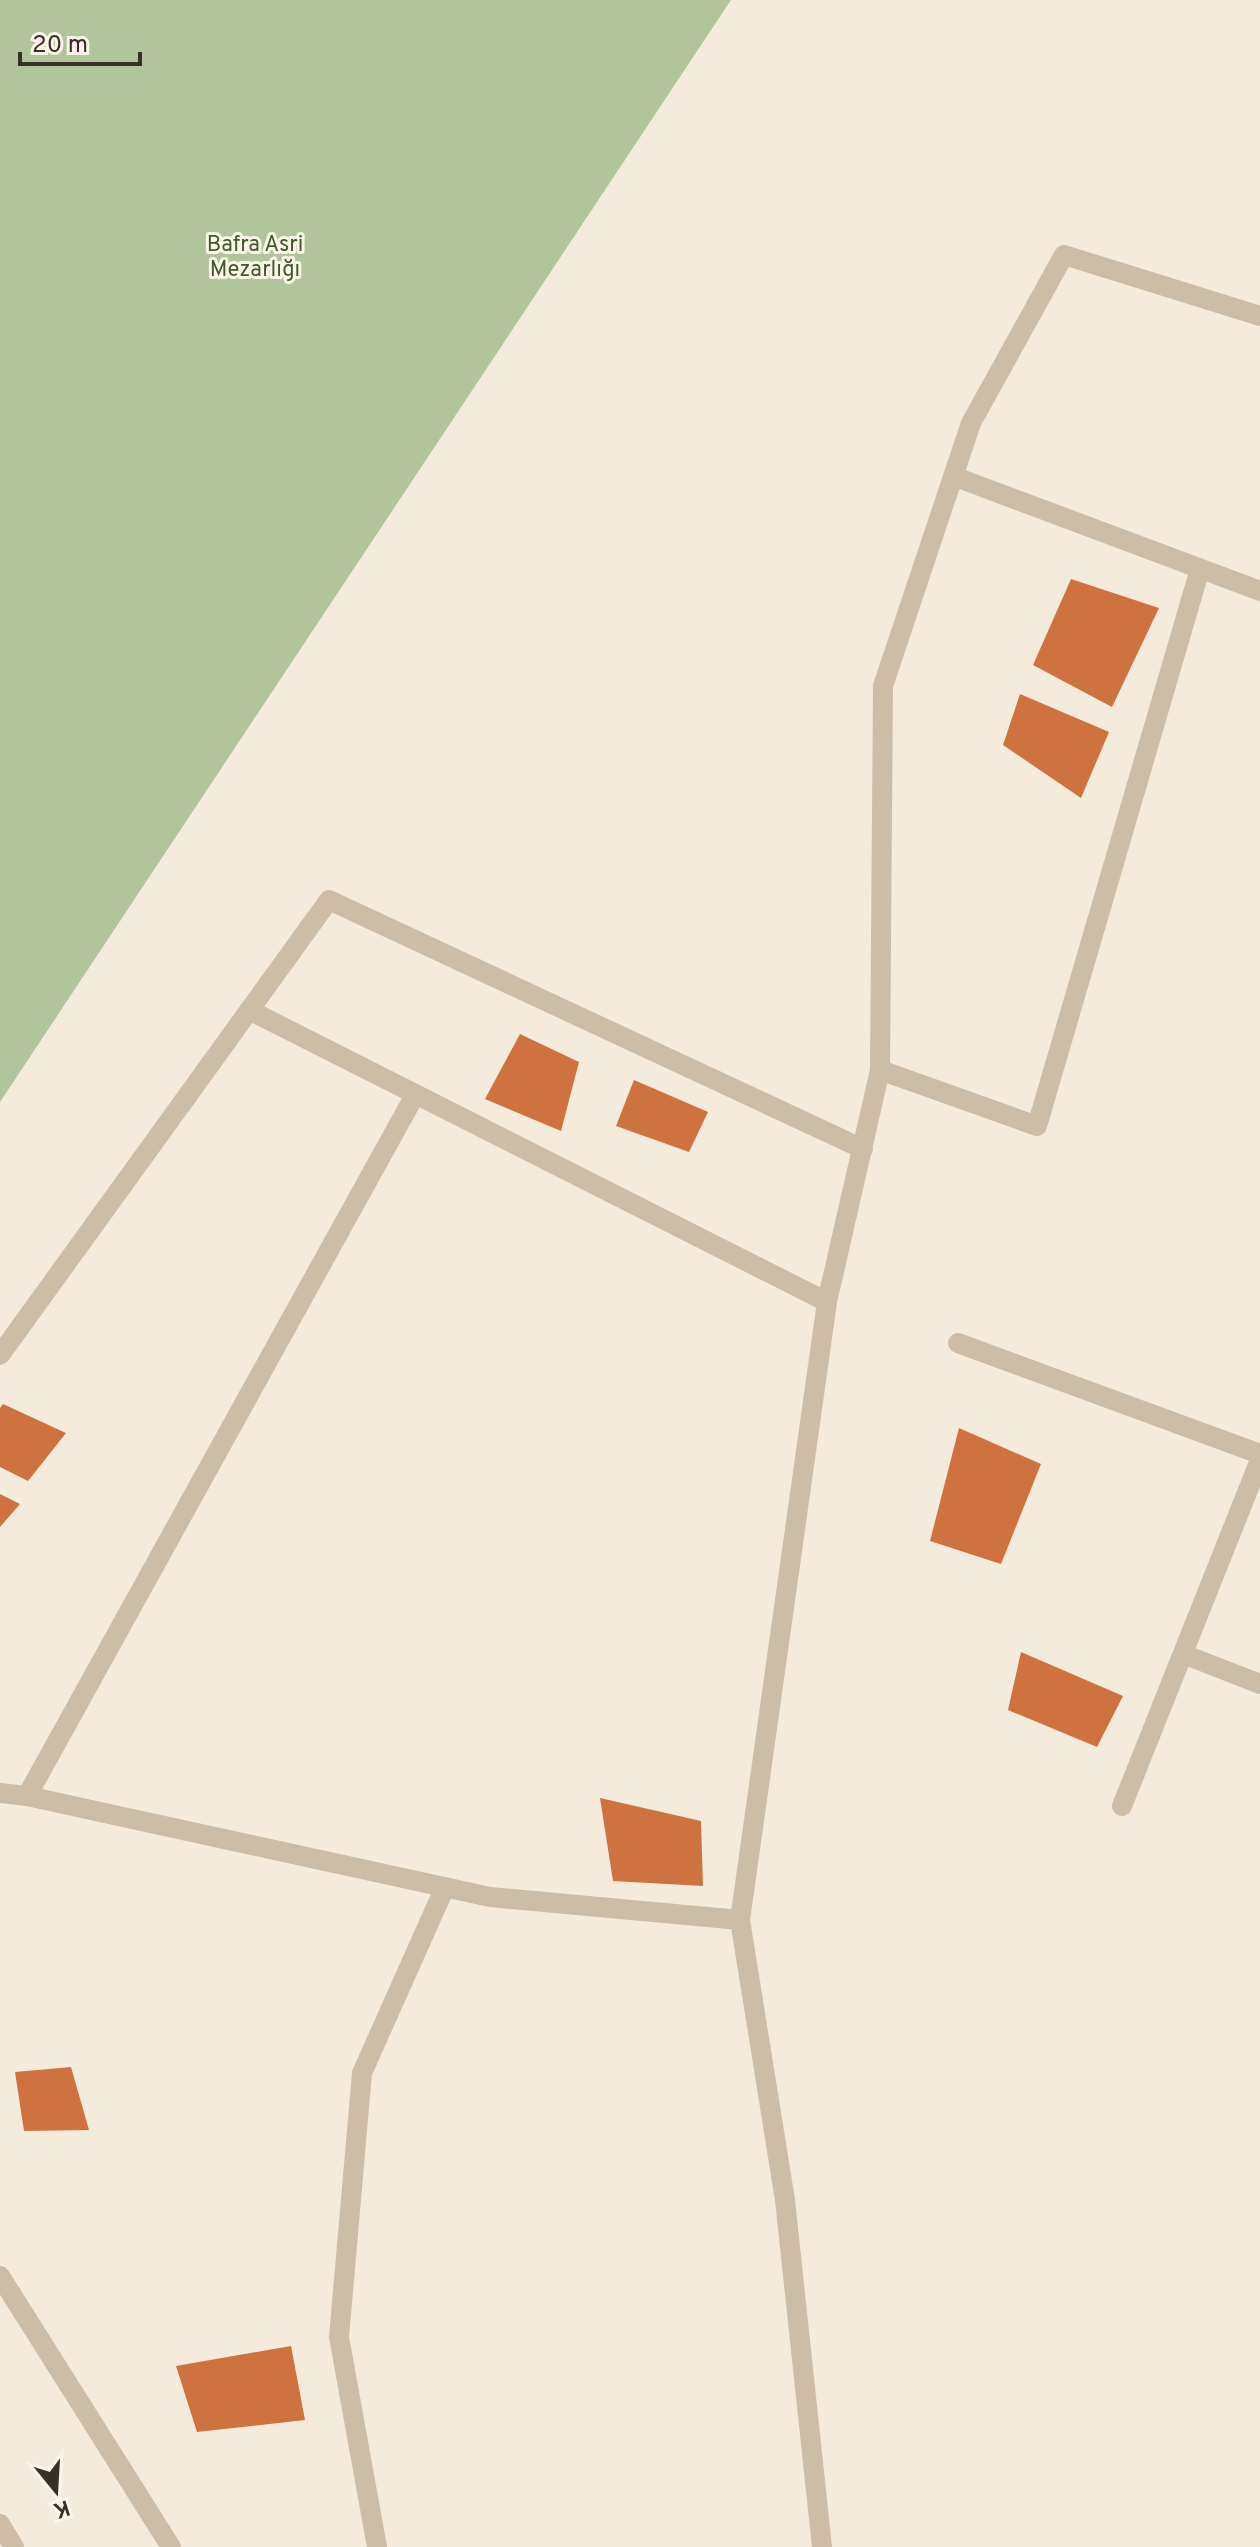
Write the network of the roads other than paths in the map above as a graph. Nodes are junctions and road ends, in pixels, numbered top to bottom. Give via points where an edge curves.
1 (1260, 316) edge
2 (953, 476) junction
3 (1200, 569) junction
4 (1260, 591) edge
5 (249, 1010) junction
6 (880, 1070) junction
7 (415, 1095) junction
8 (863, 1149) junction
9 (827, 1302) junction
10 (958, 1343) dead end
11 (0, 1355) edge
12 (1260, 1457) edge
13 (1183, 1654) junction
14 (1260, 1684) edge
15 (0, 1793) edge
16 (27, 1796) junction
17 (1122, 1806) dead end
18 (445, 1887) junction
19 (740, 1920) junction
20 (0, 2276) edge
21 (0, 2524) edge
22 (14, 2547) edge
23 (171, 2547) edge
24 (377, 2547) edge
25 (822, 2547) edge

1 - 2 street via 1064,255 971,423
2 - 3 street
2 - 6 street via 883,686
3 - 4 street
3 - 6 street via 1037,1126
5 - 7 street
5 - 8 street via 329,900
5 - 11 street
6 - 8 street
7 - 9 street
7 - 16 street
8 - 9 street
9 - 19 street
10 - 12 street
12 - 13 street
13 - 14 street
13 - 17 street
15 - 16 street
16 - 18 street
18 - 19 street via 490,1897
18 - 24 street via 362,2073 339,2337
19 - 25 street via 785,2200
20 - 23 street
21 - 22 street

